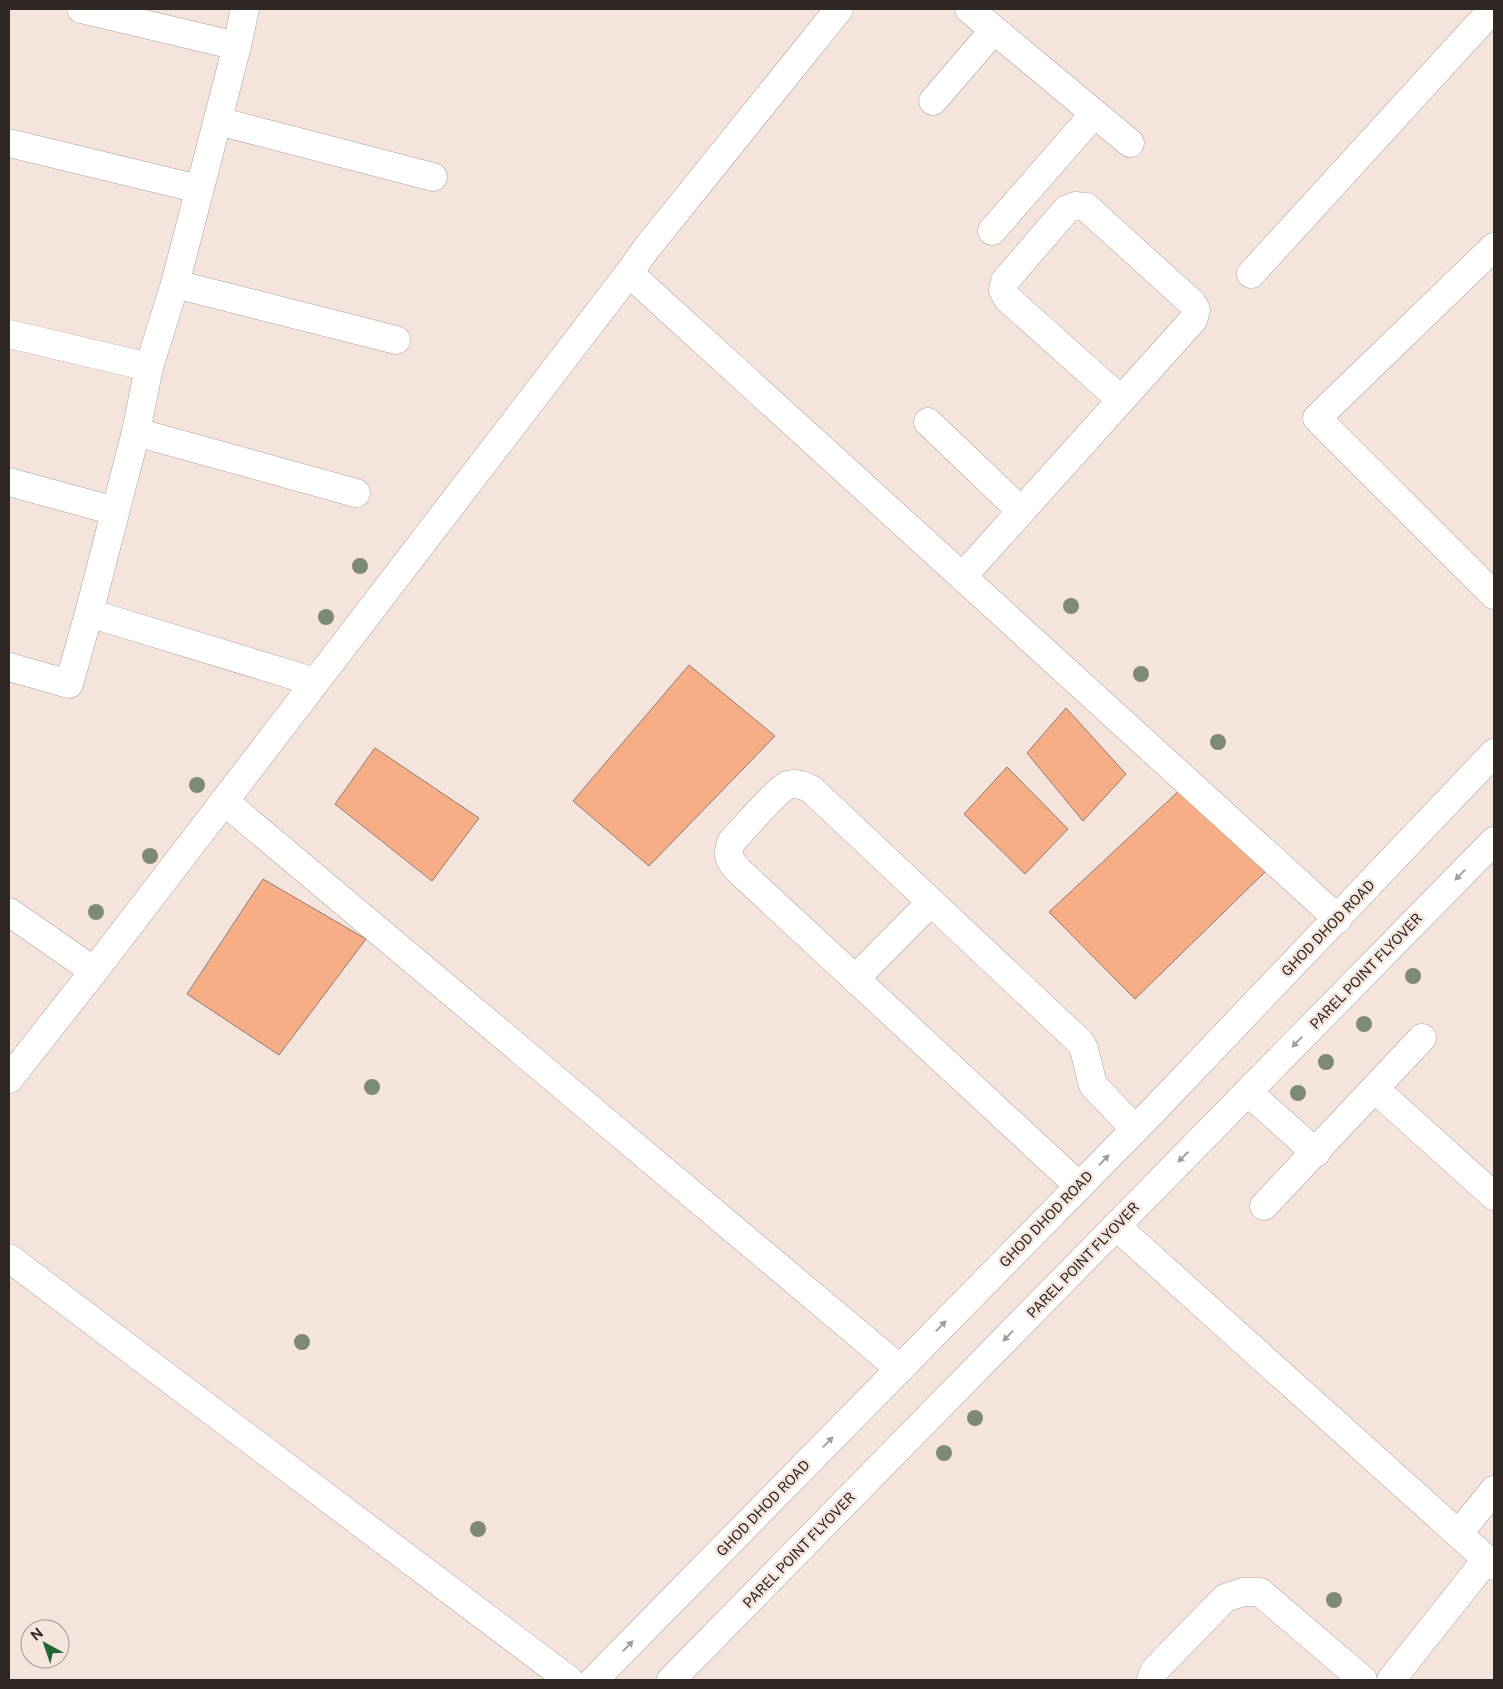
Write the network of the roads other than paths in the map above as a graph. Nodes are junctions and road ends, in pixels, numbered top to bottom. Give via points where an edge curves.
1 (81, 9) edge
2 (245, 9) edge
3 (839, 9) edge
4 (969, 9) edge
5 (1493, 9) edge
6 (994, 30) junction
7 (237, 46) junction
8 (933, 101) dead end
9 (1094, 114) junction
10 (218, 121) junction
11 (9, 143) edge
12 (1130, 144) dead end
13 (433, 178) dead end
14 (199, 190) junction
15 (992, 231) dead end
16 (1494, 247) edge
17 (629, 273) junction
18 (1251, 274) dead end
19 (175, 284) junction
20 (9, 334) edge
21 (396, 340) dead end
22 (149, 367) junction
23 (1121, 400) junction
24 (928, 422) dead end
25 (136, 432) junction
26 (9, 482) edge
27 (356, 493) dead end
28 (115, 511) junction
29 (1021, 511) junction
30 (963, 576) junction
31 (1494, 595) edge
32 (90, 614) junction
33 (9, 667) edge
34 (315, 682) junction
35 (1494, 753) edge
36 (224, 801) junction
37 (1494, 841) edge
38 (931, 902) junction
39 (9, 912) edge
40 (1338, 918) junction
41 (94, 971) junction
42 (855, 979) junction
43 (1422, 1038) dead end
44 (9, 1079) edge
45 (1375, 1089) junction
46 (1248, 1092) junction
47 (1135, 1128) junction
48 (1316, 1153) junction
49 (1079, 1186) junction
50 (1494, 1196) edge
51 (1264, 1206) dead end
52 (1116, 1226) junction
53 (9, 1258) edge
54 (900, 1368) junction
55 (1494, 1490) edge
56 (1459, 1533) junction
57 (1491, 1562) edge
58 (569, 1680) edge
59 (594, 1680) edge
60 (671, 1680) edge
61 (1151, 1680) edge
62 (1363, 1680) edge
63 (1392, 1680) edge

1 - 7 street
2 - 7 street
3 - 17 street
4 - 6 street
5 - 18 street
6 - 8 street
6 - 9 street
7 - 10 street
9 - 12 street
9 - 15 street
10 - 13 street
10 - 14 street
11 - 14 street
14 - 19 street
16 - 31 street via 1317,418
17 - 30 street
17 - 34 street
19 - 21 street
19 - 22 street
20 - 22 street
22 - 25 street
23 - 23 street via 1193,320 1196,310 1086,207 1075,206 1067,209 1005,281 1003,290 1007,298
23 - 29 street
24 - 29 street
25 - 27 street
25 - 28 street
26 - 28 street
28 - 32 street
29 - 30 street
30 - 40 street
32 - 33 street via 69,684
32 - 34 street
34 - 36 street
35 - 40 street, GHOD DHOD ROAD
36 - 41 street
36 - 54 street
37 -> 46 street, PAREL POINT FLYOVER
38 - 42 street
38 - 42 street via 811,789 800,784 789,785 778,793 732,842 728,850 730,861
38 - 47 street via 1080,1042 1093,1085
39 - 41 street
40 - 47 street, GHOD DHOD ROAD
41 - 44 street
42 - 49 street
43 - 45 street
45 - 48 street
45 - 50 street
46 - 48 street
46 -> 52 street, PAREL POINT FLYOVER
49 -> 47 street, GHOD DHOD ROAD
48 - 51 street
54 -> 49 street, GHOD DHOD ROAD
52 - 56 street
52 -> 60 street, PAREL POINT FLYOVER
53 - 58 street
59 -> 54 street, GHOD DHOD ROAD
55 - 56 street
56 - 57 street
57 - 63 street
61 - 62 street via 1154,1671 1225,1598 1243,1592 1260,1592

